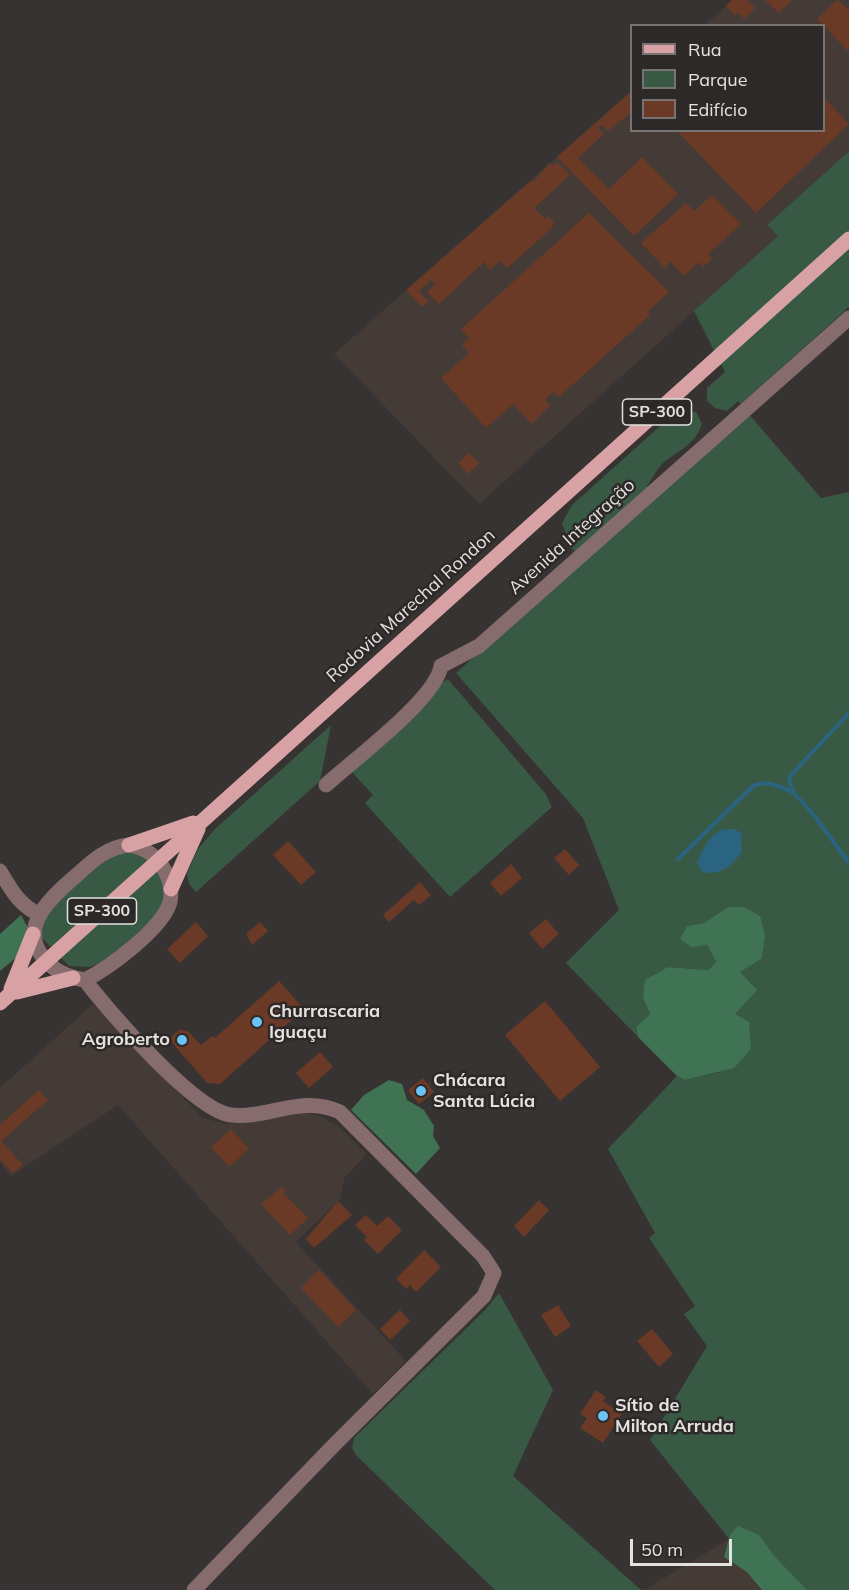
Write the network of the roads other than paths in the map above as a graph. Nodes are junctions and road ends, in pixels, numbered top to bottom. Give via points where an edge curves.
1 (849, 239) edge
2 (849, 318) edge
3 (326, 785) dead end
4 (204, 819) junction
5 (129, 844) junction
6 (158, 860) junction
7 (0, 872) edge
8 (171, 889) junction
9 (40, 915) junction
10 (33, 934) junction
11 (46, 962) junction
12 (79, 979) junction
13 (4, 999) edge
14 (194, 1590) edge

1 - 4 main road, Rodovia Marechal Rondon / SP-300
2 - 3 street, Avenida Integração via 479,646 441,666 440,675 426,695
4 - 5 main road
4 - 6 main road, Rodovia Marechal Rondon / SP-300
4 - 8 main road
5 - 6 street via 150,852
5 - 9 street via 96,858 54,896
6 - 8 street
6 - 11 main road, Rodovia Marechal Rondon / SP-300
7 - 9 street via 17,900
8 - 12 street via 170,904 160,921 107,967
9 - 10 street
10 - 11 street
10 - 13 main road
11 - 12 street
11 - 13 main road, Rodovia Marechal Rondon / SP-300
12 - 13 main road via 38,985
12 - 14 street via 207,1106 232,1115 310,1104 340,1112 483,1256 494,1273 484,1296

